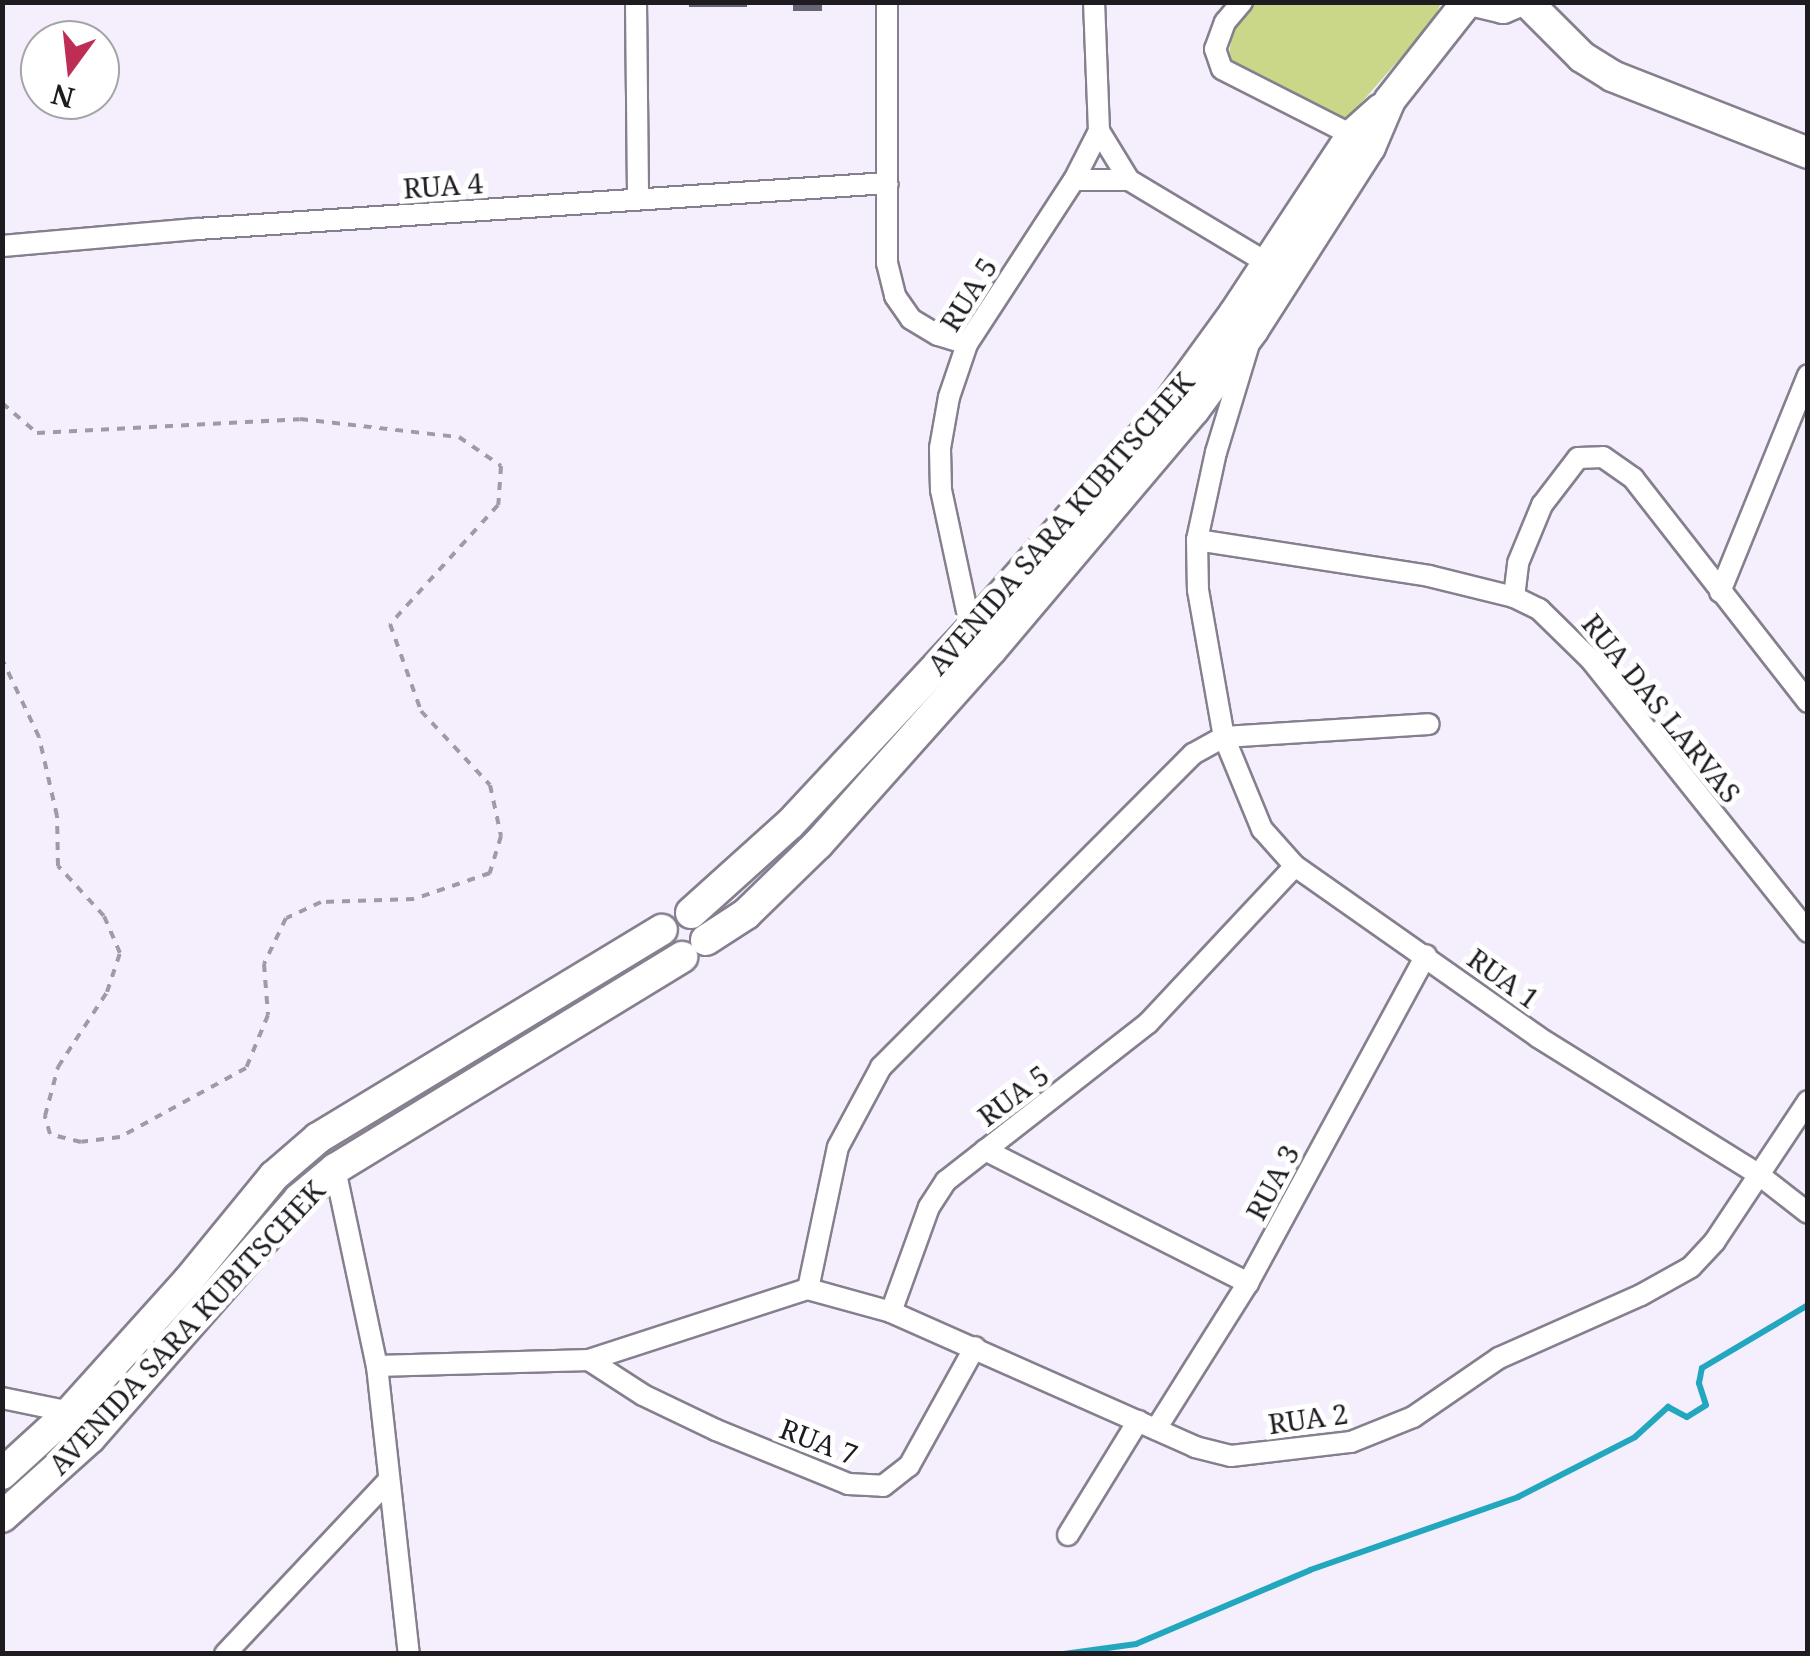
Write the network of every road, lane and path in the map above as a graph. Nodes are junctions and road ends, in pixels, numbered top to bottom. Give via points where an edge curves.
1 (636, 2) edge
2 (887, 2) edge
3 (1094, 2) edge
4 (1242, 2) edge
5 (1467, 2) edge
6 (1478, 2) edge
7 (1516, 2) edge
8 (1527, 2) edge
9 (1390, 100) junction
10 (1099, 131) junction
11 (1352, 136) junction
12 (1808, 154) edge
13 (1074, 180) junction
14 (1129, 180) junction
15 (887, 183) junction
16 (638, 199) junction
17 (2, 246) edge
18 (1278, 269) junction
19 (1254, 330) junction
20 (967, 344) junction
21 (1808, 375) edge
22 (2, 403) edge
23 (1197, 540) junction
24 (1720, 592) junction
25 (1514, 597) junction
26 (971, 630) junction
27 (2, 659) edge
28 (1808, 702) edge
29 (1428, 724) dead end
30 (1224, 737) junction
31 (1295, 866) junction
32 (691, 913) junction
33 (662, 930) junction
34 (1808, 932) edge
35 (694, 949) junction
36 (1426, 954) junction
37 (1808, 1101) edge
38 (985, 1150) junction
39 (334, 1169) junction
40 (1758, 1174) junction
41 (1808, 1213) edge
42 (1248, 1283) junction
43 (808, 1289) junction
44 (890, 1312) junction
45 (975, 1347) junction
46 (588, 1360) junction
47 (377, 1366) junction
48 (2, 1398) edge
49 (70, 1412) junction
50 (1147, 1424) junction
51 (2, 1474) edge
52 (387, 1482) junction
53 (2, 1517) edge
54 (1068, 1536) dead end
55 (225, 1654) edge
56 (409, 1654) edge

1 - 16 street
2 - 15 street
3 - 10 street, RUA 5
4 - 11 street via 1215,49 1222,69
5 - 9 main road
6 - 7 main road via 1491,8
8 - 12 main road via 1582,57 1612,76
9 - 11 main road, AVENIDA SARA KUBITSCHEK
9 - 18 main road via 1370,147
10 - 13 street, RUA 5
10 - 14 street
11 - 18 main road, AVENIDA SARA KUBITSCHEK
13 - 14 street
13 - 20 street, RUA 5
14 - 18 street
15 - 16 street, RUA 4
15 - 20 street via 894,296 911,319
16 - 17 street, RUA 4
18 - 19 main road, AVENIDA SARA KUBITSCHEK
18 - 26 main road, AVENIDA SARA KUBITSCHEK via 1157,420
19 - 23 street, RUA 1
19 - 35 main road, AVENIDA SARA KUBITSCHEK via 1194,410 844,814 746,914
20 - 26 street, RUA 5 via 940,448 949,534
21 - 24 street
22 - 27 path via 37,433 300,419 459,437 501,466 498,505 390,624 421,712 490,785 501,836 490,873 414,899 321,902 286,918 264,964 268,1015 246,1068 120,1137 81,1142 50,1134 44,1116 58,1067 107,992 120,953 104,916 58,866 57,816 39,737
23 - 25 street, RUA DAS LARVAS via 1429,576
23 - 30 street, RUA 1 via 1198,590
24 - 25 street via 1633,478 1615,462 1590,454 1568,469 1542,505 1518,563
24 - 28 street
25 - 34 street, RUA DAS LARVAS via 1539,609 1582,650
26 - 32 main road, AVENIDA SARA KUBITSCHEK via 790,824
29 - 30 street
30 - 31 street, RUA 1 via 1262,829
30 - 43 street via 1193,754 881,1067 838,1147
31 - 36 street, RUA 1
31 - 38 street, RUA 5 via 1148,1023
32 - 33 main road, AVENIDA SARA KUBITSCHEK via 672,915
32 - 35 main road via 705,927
33 - 35 main road via 664,945
33 - 49 main road, AVENIDA SARA KUBITSCHEK via 318,1138 274,1176
35 - 39 main road, AVENIDA SARA KUBITSCHEK
36 - 40 street, RUA 1 via 1631,1099
36 - 42 street, RUA 3
37 - 40 street, RUA 2
38 - 42 street
38 - 44 street, RUA 5 via 946,1181 929,1207
39 - 47 street
39 - 53 main road, AVENIDA SARA KUBITSCHEK via 299,1200 90,1438
40 - 41 street, RUA 1
40 - 50 street, RUA 2 via 1716,1241 1690,1267 1641,1296 1499,1358 1384,1432 1231,1456
42 - 50 street, RUA 3
43 - 44 street, RUA 2
43 - 46 street
44 - 45 street, RUA 2
45 - 46 street, RUA 7 via 909,1466 883,1486 848,1484 716,1430
45 - 50 street, RUA 2
46 - 47 street
47 - 52 street
48 - 49 street
49 - 51 main road, AVENIDA SARA KUBITSCHEK
50 - 54 street, RUA 3
52 - 55 street
52 - 56 street

